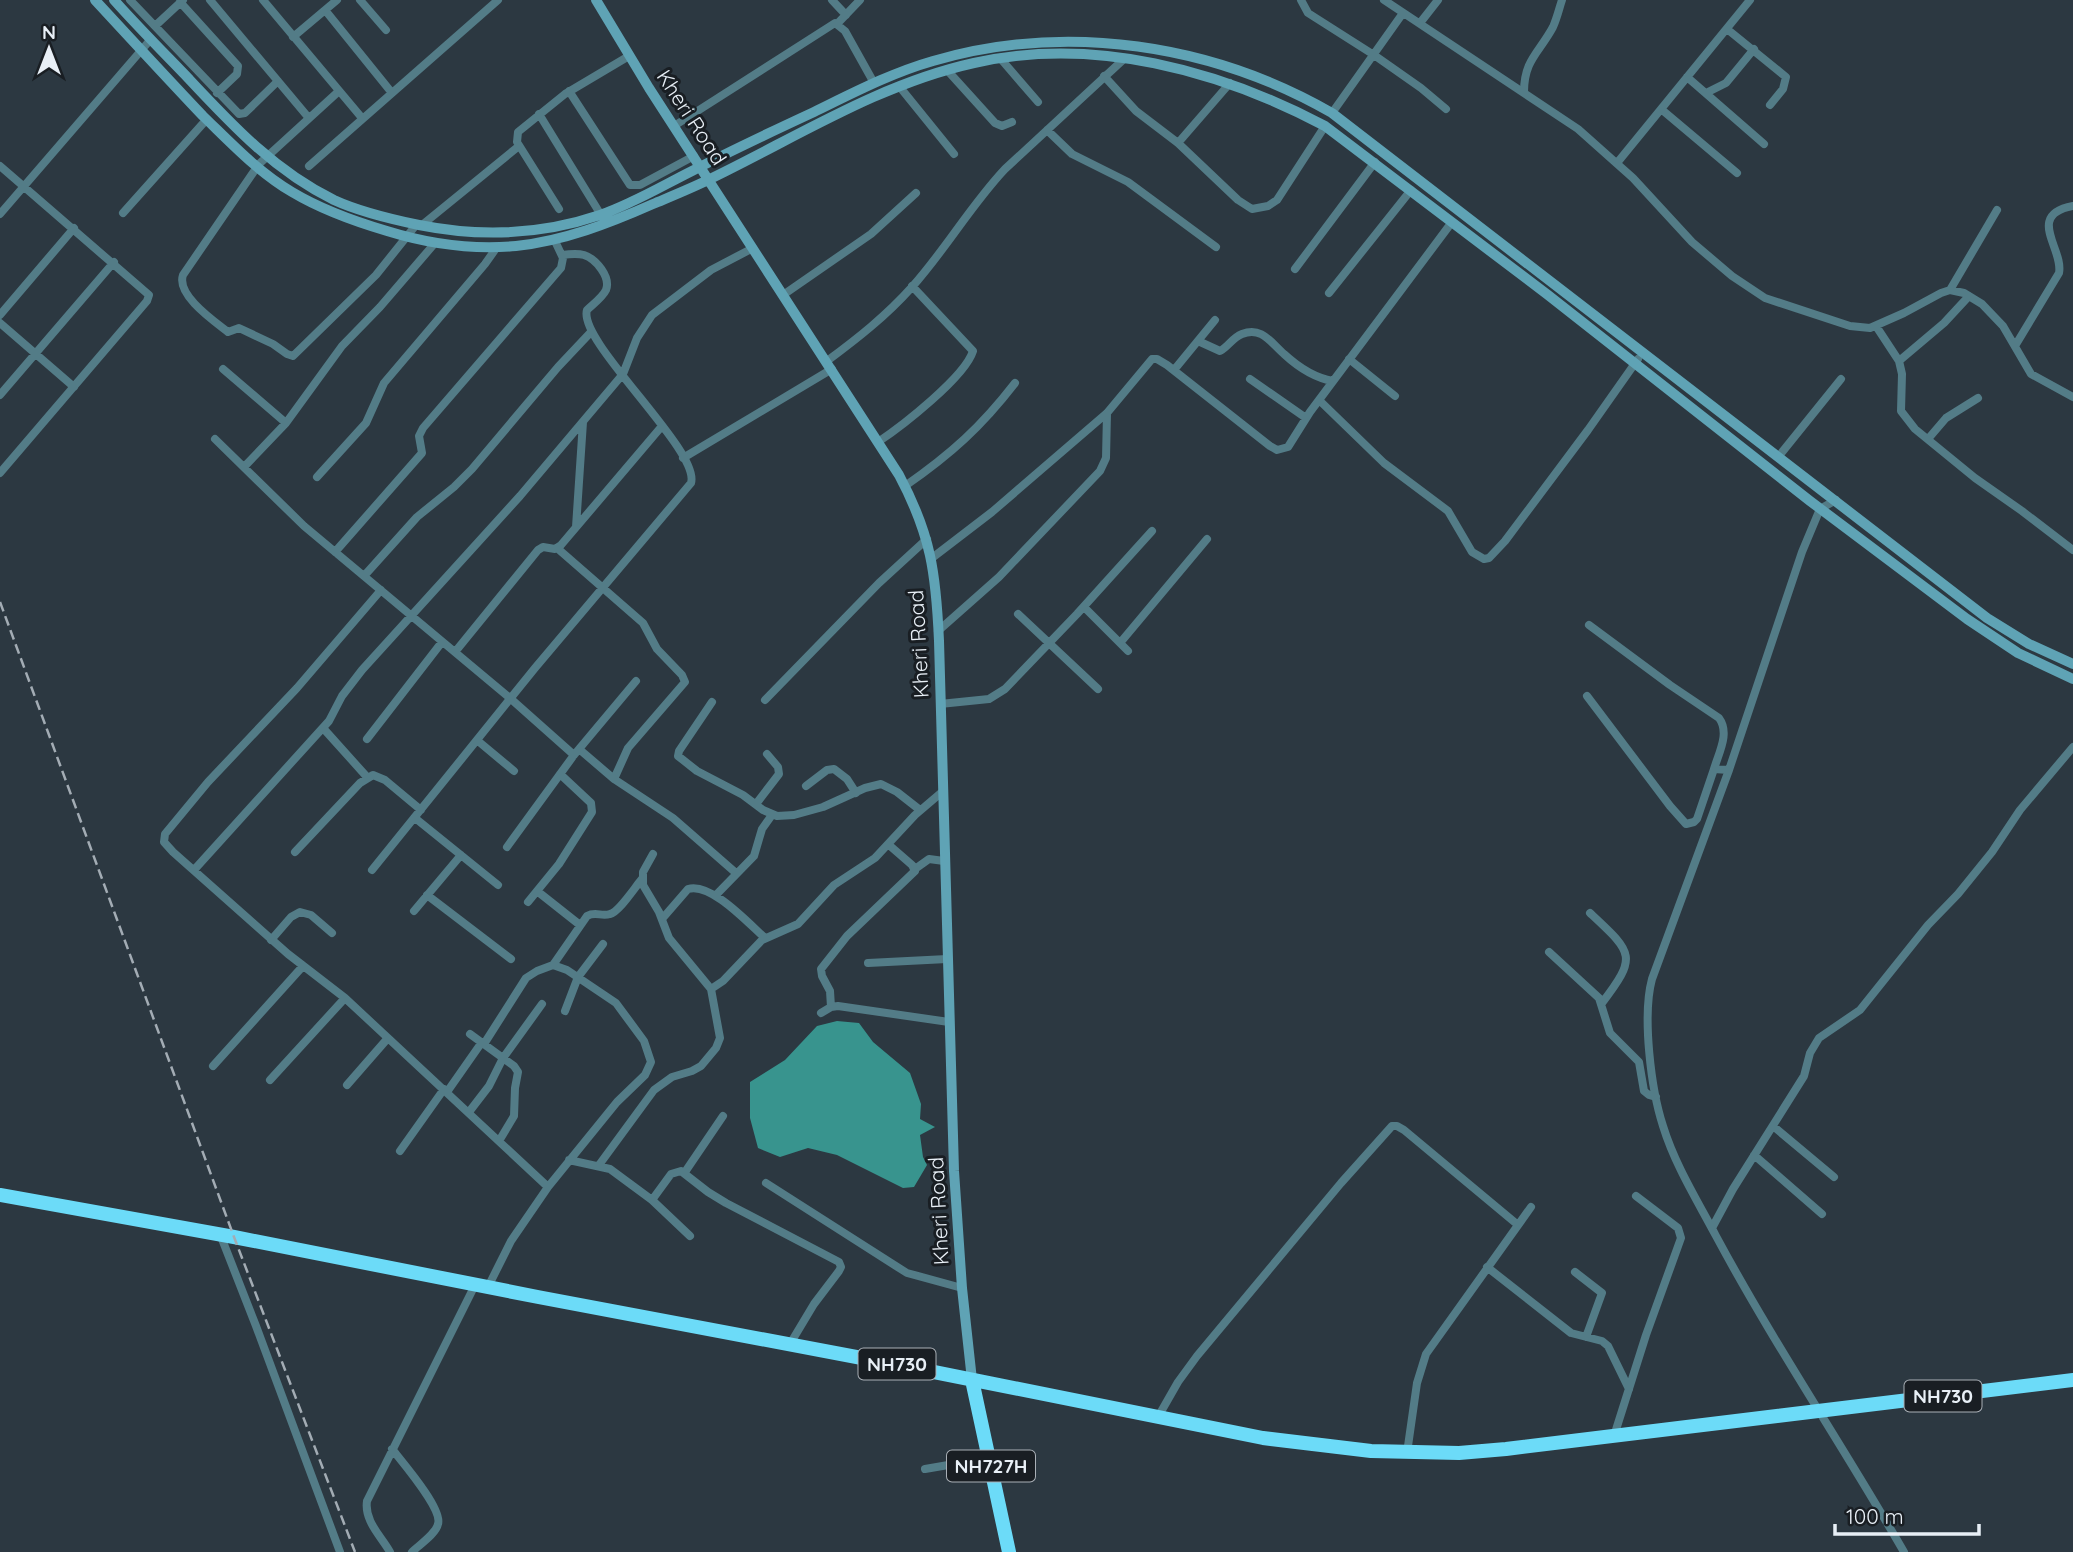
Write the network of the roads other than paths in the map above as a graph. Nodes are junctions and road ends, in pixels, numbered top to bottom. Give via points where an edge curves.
1 (95, 0) edge
2 (131, 0) edge
3 (210, 0) edge
4 (263, 0) edge
5 (337, 0) edge
6 (360, 0) edge
7 (498, 0) edge
8 (596, 0) edge
9 (832, 0) edge
10 (860, 0) edge
11 (1301, 0) edge
12 (1384, 0) edge
13 (1438, 0) edge
14 (1562, 0) edge
15 (1750, 0) edge
16 (181, 1) edge
17 (118, 2) edge
18 (325, 10) junction
19 (1403, 13) junction
20 (846, 15) junction
21 (838, 23) junction
22 (1420, 23) junction
23 (155, 26) junction
24 (1727, 29) junction
25 (386, 30) dead end
26 (293, 37) junction
27 (146, 44) junction
28 (1754, 49) junction
29 (1374, 55) junction
30 (629, 56) junction
31 (1000, 58) junction
32 (1125, 58) junction
33 (947, 70) junction
34 (1104, 76) junction
35 (1687, 77) junction
36 (278, 81) junction
37 (874, 83) junction
38 (1230, 83) junction
39 (898, 86) junction
40 (339, 91) junction
41 (569, 91) junction
42 (1524, 92) junction
43 (217, 93) junction
44 (392, 93) junction
45 (1706, 93) junction
46 (1038, 102) dead end
47 (1770, 105) dead end
48 (1446, 109) dead end
49 (1661, 109) junction
50 (1332, 113) junction
51 (539, 114) junction
52 (308, 117) junction
53 (362, 118) junction
54 (207, 120) junction
55 (1012, 122) dead end
56 (674, 126) junction
57 (1325, 126) junction
58 (1047, 130) junction
59 (1178, 143) junction
60 (1765, 144) dead end
61 (519, 146) junction
62 (954, 154) dead end
63 (694, 156) junction
64 (261, 162) junction
65 (1375, 162) junction
66 (1617, 163) junction
67 (0, 166) edge
68 (309, 166) dead end
69 (705, 173) junction
70 (1737, 173) dead end
71 (23, 187) junction
72 (1411, 190) junction
73 (916, 194) dead end
74 (2073, 206) edge
75 (559, 209) dead end
76 (1997, 210) dead end
77 (123, 213) dead end
78 (0, 214) edge
79 (601, 215) junction
80 (1452, 222) junction
81 (74, 228) junction
82 (414, 230) junction
83 (554, 239) junction
84 (435, 243) junction
85 (498, 247) junction
86 (1216, 247) dead end
87 (753, 248) junction
88 (562, 255) junction
89 (114, 262) junction
90 (1295, 269) dead end
91 (912, 286) junction
92 (1950, 290) junction
93 (1329, 293) dead end
94 (783, 295) junction
95 (1969, 296) junction
96 (0, 315) edge
97 (1215, 320) dead end
98 (0, 323) edge
99 (1876, 326) junction
100 (591, 331) junction
101 (1198, 341) junction
102 (2015, 346) junction
103 (35, 354) junction
104 (1639, 356) junction
105 (1349, 359) junction
106 (1899, 361) junction
107 (829, 365) junction
108 (223, 369) dead end
109 (1174, 370) junction
110 (623, 374) junction
111 (1250, 379) dead end
112 (1841, 379) dead end
113 (1333, 381) junction
114 (1015, 383) dead end
115 (74, 387) junction
116 (0, 396) edge
117 (1395, 396) dead end
118 (2073, 397) edge
119 (1979, 398) dead end
120 (1319, 400) junction
121 (1107, 413) junction
122 (1306, 418) junction
123 (583, 422) junction
124 (286, 423) junction
125 (662, 426) junction
126 (215, 439) dead end
127 (1928, 439) junction
128 (878, 442) junction
129 (1779, 456) junction
130 (683, 458) junction
131 (244, 467) junction
132 (0, 473) edge
133 (317, 477) dead end
134 (905, 486) junction
135 (1824, 504) junction
136 (576, 528) junction
137 (1152, 531) dead end
138 (927, 539) junction
139 (1207, 539) dead end
140 (557, 548) junction
141 (2073, 550) edge
142 (335, 552) junction
143 (932, 558) junction
144 (364, 576) junction
145 (602, 588) junction
146 (380, 590) junction
147 (1084, 607) junction
148 (1018, 614) dead end
149 (411, 616) junction
150 (1589, 625) dead end
151 (938, 631) junction
152 (442, 642) junction
153 (1049, 643) junction
154 (1121, 643) junction
155 (1128, 651) dead end
156 (455, 652) junction
157 (2073, 664) edge
158 (2073, 679) edge
159 (636, 681) dead end
160 (1098, 689) dead end
161 (1587, 696) dead end
162 (511, 699) junction
163 (765, 700) dead end
164 (712, 702) dead end
165 (940, 704) junction
166 (323, 728) junction
167 (367, 739) dead end
168 (478, 741) junction
169 (2073, 747) edge
170 (577, 752) junction
171 (767, 754) dead end
172 (1722, 769) junction
173 (514, 771) dead end
174 (560, 775) junction
175 (367, 777) junction
176 (614, 779) junction
177 (806, 786) dead end
178 (942, 792) junction
179 (856, 793) junction
180 (757, 804) junction
181 (920, 810) junction
182 (418, 814) junction
183 (772, 815) junction
184 (889, 845) junction
185 (507, 847) dead end
186 (295, 852) dead end
187 (653, 854) dead end
188 (461, 855) junction
189 (944, 861) junction
190 (915, 869) junction
191 (194, 870) junction
192 (372, 870) dead end
193 (736, 873) junction
194 (642, 878) junction
195 (498, 885) dead end
196 (537, 891) junction
197 (428, 895) junction
198 (716, 895) junction
199 (528, 902) dead end
200 (414, 911) dead end
201 (1590, 913) dead end
202 (662, 919) junction
203 (580, 925) junction
204 (332, 933) dead end
205 (765, 938) junction
206 (271, 940) junction
207 (603, 944) dead end
208 (1549, 952) dead end
209 (511, 959) dead end
210 (947, 959) junction
211 (868, 963) dead end
212 (553, 965) junction
213 (303, 966) junction
214 (578, 977) junction
215 (711, 989) junction
216 (345, 998) junction
217 (1602, 1003) junction
218 (542, 1004) dead end
219 (831, 1007) junction
220 (565, 1011) dead end
221 (821, 1013) dead end
222 (949, 1022) junction
223 (470, 1034) dead end
224 (388, 1038) junction
225 (483, 1043) junction
226 (503, 1058) junction
227 (213, 1066) dead end
228 (270, 1080) dead end
229 (347, 1085) dead end
230 (445, 1090) junction
231 (1653, 1096) junction
232 (469, 1112) junction
233 (723, 1116) dead end
234 (1773, 1126) junction
235 (499, 1141) junction
236 (400, 1151) dead end
237 (1754, 1155) junction
238 (569, 1160) junction
239 (598, 1165) junction
240 (685, 1172) junction
241 (1834, 1177) dead end
242 (766, 1183) dead end
243 (548, 1187) junction
244 (0, 1195) edge
245 (1636, 1196) dead end
246 (652, 1200) junction
247 (1531, 1207) dead end
248 (1822, 1214) dead end
249 (1518, 1225) junction
250 (1712, 1228) junction
251 (220, 1234) junction
252 (690, 1236) dead end
253 (1487, 1267) junction
254 (1575, 1272) dead end
255 (482, 1286) junction
256 (962, 1288) junction
257 (1586, 1337) junction
258 (790, 1345) junction
259 (972, 1380) junction
260 (2073, 1380) edge
261 (1629, 1389) junction
262 (1811, 1412) junction
263 (1158, 1417) junction
264 (1614, 1436) junction
265 (392, 1449) junction
266 (1407, 1453) junction
267 (989, 1458) junction
268 (925, 1469) dead end
269 (340, 1552) edge
270 (390, 1552) edge
271 (412, 1552) edge
272 (1009, 1552) edge
273 (1904, 1552) edge

1 - 27 street
2 - 23 street
3 - 36 street
4 - 26 street
5 - 18 street
6 - 25 street
7 - 44 street
8 - 30 street, Kheri Road
9 - 20 street
10 - 20 street
11 - 29 street via 1308,13
12 - 19 street
13 - 22 street
14 - 42 street via 1553,27 1528,65
15 - 24 street
16 - 23 street
16 - 43 street via 238,66 237,74
17 - 27 street
18 - 26 street
18 - 44 street
19 - 22 street
19 - 29 street
20 - 21 street
21 - 37 street
21 - 56 street via 831,23
22 - 42 street
23 - 43 street
24 - 28 street
24 - 35 street
26 - 40 street
27 - 54 street
27 - 64 street via 228,121
27 - 71 street
28 - 45 street via 1726,83
28 - 47 street via 1786,76 1783,89
29 - 48 street
29 - 50 street
30 - 41 street
30 - 56 street, Kheri Road
31 - 32 street via 1041,54
31 - 33 street
31 - 46 street
32 - 34 street
32 - 38 street
33 - 39 street
33 - 55 street via 995,123
34 - 58 street
34 - 59 street via 1136,111
35 - 45 street
35 - 49 street
36 - 43 street via 242,115
36 - 52 street
37 - 50 street via 930,61 1000,45 1087,41 1214,62 1269,81
37 - 69 street
38 - 57 street
38 - 59 street
39 - 62 street
39 - 69 street
40 - 52 street
40 - 53 street
41 - 51 street
41 - 63 street via 630,185 648,181
42 - 66 street
44 - 53 street
45 - 60 street
49 - 66 street
49 - 70 street
50 - 104 street
51 - 61 street via 518,132
51 - 79 street
52 - 64 street
53 - 68 street
54 - 64 street
54 - 77 street
56 - 63 street, Kheri Road
57 - 59 street via 1277,200 1259,209 1238,200
57 - 65 street
58 - 86 street via 1072,154 1128,182
58 - 91 street via 988,187
61 - 75 street
61 - 82 street
63 - 69 street, Kheri Road
64 - 82 street via 337,201
64 - 82 street via 181,280 183,291 228,332 239,328 293,356 367,285
65 - 72 street
65 - 90 street
66 - 99 street via 1692,242 1750,289 1778,304 1850,326
67 - 71 street
69 - 79 street
69 - 83 street via 608,223
69 - 87 street, Kheri Road
71 - 78 street
71 - 81 street
72 - 80 street
72 - 93 street
73 - 94 street via 871,234
74 - 102 street via 2058,212 2049,225 2059,273
76 - 92 street
79 - 82 street via 519,232
80 - 104 street
80 - 105 street
81 - 89 street
81 - 96 street
82 - 84 street
83 - 85 street
83 - 88 street
84 - 85 street
84 - 124 street via 342,346
85 - 133 street via 384,383 366,423
87 - 94 street, Kheri Road
87 - 110 street via 711,270 652,315
88 - 100 street via 592,259 607,280 604,293 585,315
88 - 142 street via 561,268 423,428 419,436 422,453
89 - 103 street
89 - 115 street via 145,289 148,298
91 - 107 street
91 - 128 street via 974,351 930,402
92 - 95 street
92 - 99 street
94 - 107 street, Kheri Road
95 - 102 street via 1996,317
95 - 106 street
97 - 101 street
98 - 103 street
99 - 106 street
100 - 110 street
100 - 144 street via 472,469 417,517
101 - 109 street
101 - 113 street via 1220,351 1240,335 1261,334 1316,376
102 - 118 street via 2031,374
103 - 115 street
103 - 116 street
104 - 120 street via 1505,541 1484,559 1467,547 1448,511 1384,463
104 - 129 street
104 - 135 street
105 - 113 street
105 - 117 street
106 - 127 street via 1901,411
107 - 128 street, Kheri Road
107 - 130 street via 789,396
108 - 124 street
109 - 121 street via 1152,359
109 - 122 street via 1277,450 1292,443
110 - 123 street
110 - 125 street
111 - 122 street
112 - 129 street
113 - 120 street
114 - 134 street via 958,447
115 - 132 street
119 - 127 street via 1946,418
120 - 122 street
121 - 143 street
121 - 151 street via 1106,458 1100,471 999,577
123 - 136 street
123 - 149 street
124 - 131 street
125 - 130 street
125 - 136 street
126 - 131 street
127 - 141 street
128 - 134 street, Kheri Road
129 - 135 street
130 - 145 street via 692,473 691,483
131 - 142 street
134 - 138 street, Kheri Road
135 - 157 street via 2029,645
135 - 158 street via 1996,639
135 - 172 street
136 - 140 street
137 - 147 street
138 - 143 street, Kheri Road
138 - 163 street
139 - 154 street
140 - 145 street
140 - 156 street via 538,550
142 - 144 street
143 - 151 street, Kheri Road
144 - 146 street
145 - 162 street
145 - 176 street via 643,623 657,649 685,682 628,748
146 - 149 street
146 - 191 street via 165,834 166,845
147 - 153 street
147 - 154 street
148 - 153 street
149 - 152 street
149 - 166 street via 348,687
150 - 172 street via 1719,718 1725,736
151 - 165 street, Kheri Road
152 - 156 street
152 - 167 street
153 - 160 street
153 - 165 street via 997,695
154 - 155 street
156 - 162 street
159 - 170 street
161 - 172 street via 1686,824 1697,819
162 - 168 street
162 - 170 street
164 - 180 street via 678,756
165 - 178 street, Kheri Road
166 - 175 street
166 - 191 street
168 - 173 street
168 - 182 street
169 - 234 street via 1860,1010 1819,1038 1804,1076
170 - 174 street
170 - 176 street
171 - 180 street via 779,774
172 - 231 street via 1649,989
174 - 185 street
174 - 196 street via 591,803 592,812
175 - 182 street via 385,780
175 - 186 street
176 - 193 street via 673,818
177 - 179 street via 834,769
178 - 181 street
178 - 189 street, Kheri Road
179 - 181 street via 874,785 888,786
179 - 183 street via 794,815
180 - 183 street
181 - 184 street
182 - 188 street
182 - 192 street
183 - 193 street via 762,829 757,852
184 - 190 street
184 - 205 street via 834,885 799,924
187 - 194 street
188 - 195 street
188 - 197 street
189 - 190 street via 929,859
189 - 210 street, Kheri Road
190 - 219 street via 847,936 821,969
191 - 206 street
193 - 198 street
194 - 202 street
194 - 203 street via 613,913 591,913
196 - 199 street
196 - 203 street
197 - 200 street
197 - 209 street
198 - 202 street via 691,887
198 - 205 street
201 - 217 street via 1616,938 1627,958 1625,971
202 - 215 street via 674,945
203 - 212 street
204 - 206 street via 311,915 300,912
205 - 215 street
206 - 213 street
207 - 214 street
208 - 217 street
210 - 211 street
210 - 222 street, Kheri Road
212 - 214 street
212 - 225 street via 526,978
213 - 216 street
213 - 227 street
214 - 220 street
214 - 238 street via 616,1003 644,1041 651,1062 645,1075
215 - 239 street via 720,1033 716,1048 696,1069 672,1077 654,1090
216 - 224 street
216 - 228 street
217 - 231 street via 1610,1033 1636,1058 1644,1091
218 - 226 street
219 - 221 street
219 - 222 street
222 - 256 street, Kheri Road
223 - 225 street
224 - 229 street
224 - 230 street
225 - 226 street
225 - 230 street
226 - 232 street
226 - 235 street via 518,1072 514,1116
230 - 232 street
230 - 236 street
231 - 250 street via 1681,1170
232 - 235 street
233 - 240 street
234 - 237 street
234 - 241 street
235 - 243 street
237 - 248 street
237 - 250 street
238 - 239 street
238 - 243 street
239 - 246 street via 617,1173
240 - 246 street via 671,1174
240 - 258 street via 708,1192 841,1264
242 - 256 street via 907,1273
243 - 255 street
244 - 251 highway, NH730
245 - 261 street via 1678,1228 1681,1238
246 - 252 street
247 - 249 street
249 - 253 street
249 - 263 street via 1404,1130 1392,1126 1197,1356
250 - 262 street
251 - 255 highway, NH730
251 - 269 street
253 - 257 street via 1571,1333
253 - 266 street via 1420,1368
254 - 257 street via 1602,1293
255 - 258 highway, NH730
255 - 265 street
256 - 259 street, Kheri Road
257 - 261 street via 1608,1346
258 - 259 highway, NH730
259 - 263 highway, NH730
259 - 267 highway, NH727H
260 - 262 highway, NH730
261 - 264 street
262 - 264 highway, NH730
262 - 273 street
263 - 266 highway, NH730 via 1263,1438
264 - 266 highway, NH730 via 1494,1450
265 - 270 street via 366,1509
265 - 271 street via 439,1518 438,1527
267 - 268 street
267 - 272 highway, NH727H

